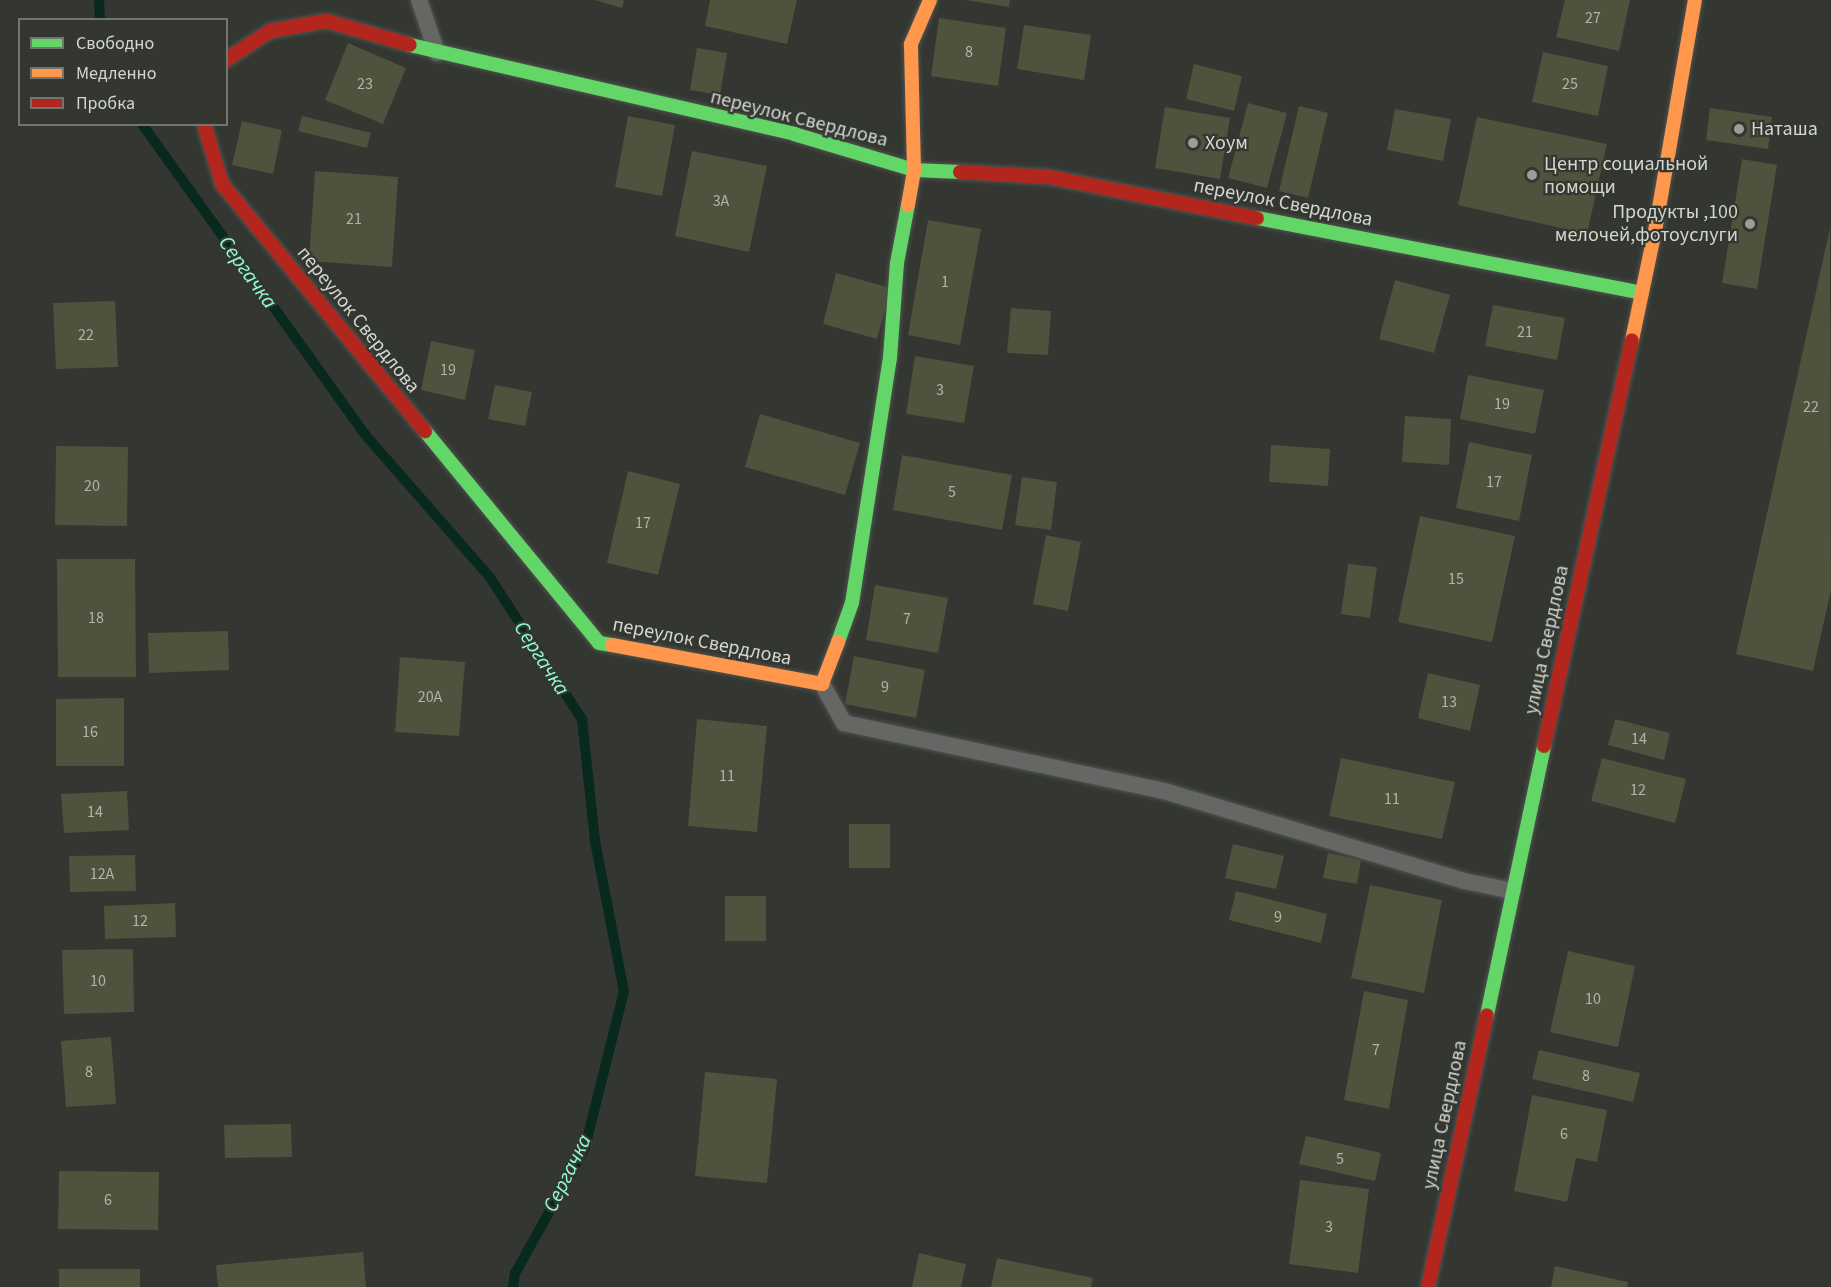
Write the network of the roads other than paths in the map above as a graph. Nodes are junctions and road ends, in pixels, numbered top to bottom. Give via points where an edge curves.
1 (419, 0) edge
2 (930, 0) edge
3 (1695, 0) edge
4 (437, 53) junction
5 (228, 59) edge
6 (205, 126) edge
7 (914, 170) junction
8 (1642, 293) junction
9 (822, 684) junction
10 (1513, 891) junction
11 (1428, 1287) edge

1 - 4 lane
2 - 7 street, переулок Свердлова via 911,44
3 - 8 street, улица Свердлова
4 - 5 street, переулок Свердлова via 326,21 270,31
4 - 7 street, переулок Свердлова via 794,134
6 - 9 street, переулок Свердлова via 222,184 599,643
7 - 8 street, переулок Свердлова via 1049,177
7 - 9 street, переулок Свердлова via 897,263 890,358 852,603
8 - 10 street, улица Свердлова
9 - 10 lane via 844,723 1164,791 1464,881
10 - 11 street, улица Свердлова

